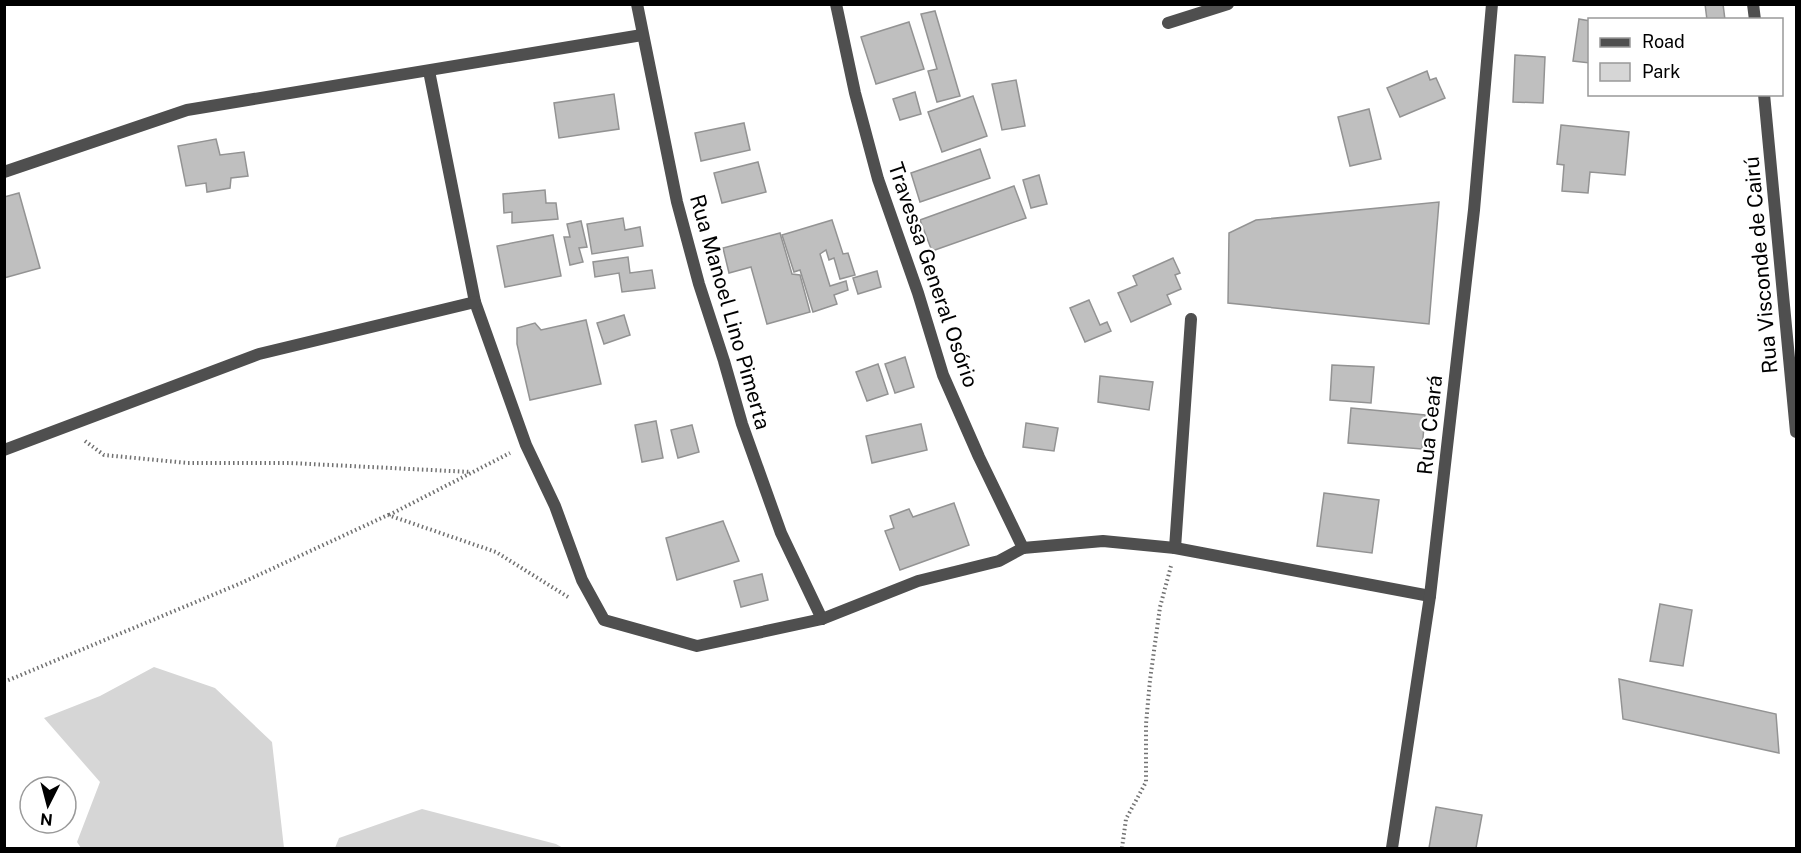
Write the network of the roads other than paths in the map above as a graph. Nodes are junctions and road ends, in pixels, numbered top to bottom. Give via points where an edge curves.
1 (637, 4) edge
2 (836, 4) edge
3 (1228, 4) edge
4 (1492, 4) edge
5 (1168, 23) dead end
6 (642, 35) junction
7 (429, 71) junction
8 (1764, 96) edge
9 (4, 172) edge
10 (475, 302) junction
11 (1191, 319) dead end
12 (1797, 432) edge
13 (4, 450) edge
14 (1023, 548) junction
15 (1175, 548) junction
16 (1430, 596) junction
17 (822, 619) junction
18 (1392, 849) edge

1 - 6 street, Rua Manoel Lino Pimerta
2 - 14 street, Travessa General Osório via 878,179 943,375
3 - 5 street
4 - 16 street, Rua Ceará via 1473,222
6 - 7 street
6 - 17 street, Rua Manoel Lino Pimerta via 677,202 742,424 781,533
7 - 9 street via 187,110
7 - 10 street
8 - 12 street, Rua Visconde de Cairú
10 - 13 street via 259,354
10 - 17 street via 526,445 555,507 582,580 603,620 697,646
11 - 15 street
14 - 15 street via 1102,540
14 - 17 street via 999,561 918,581
15 - 16 street
16 - 18 street, Rua Ceará

